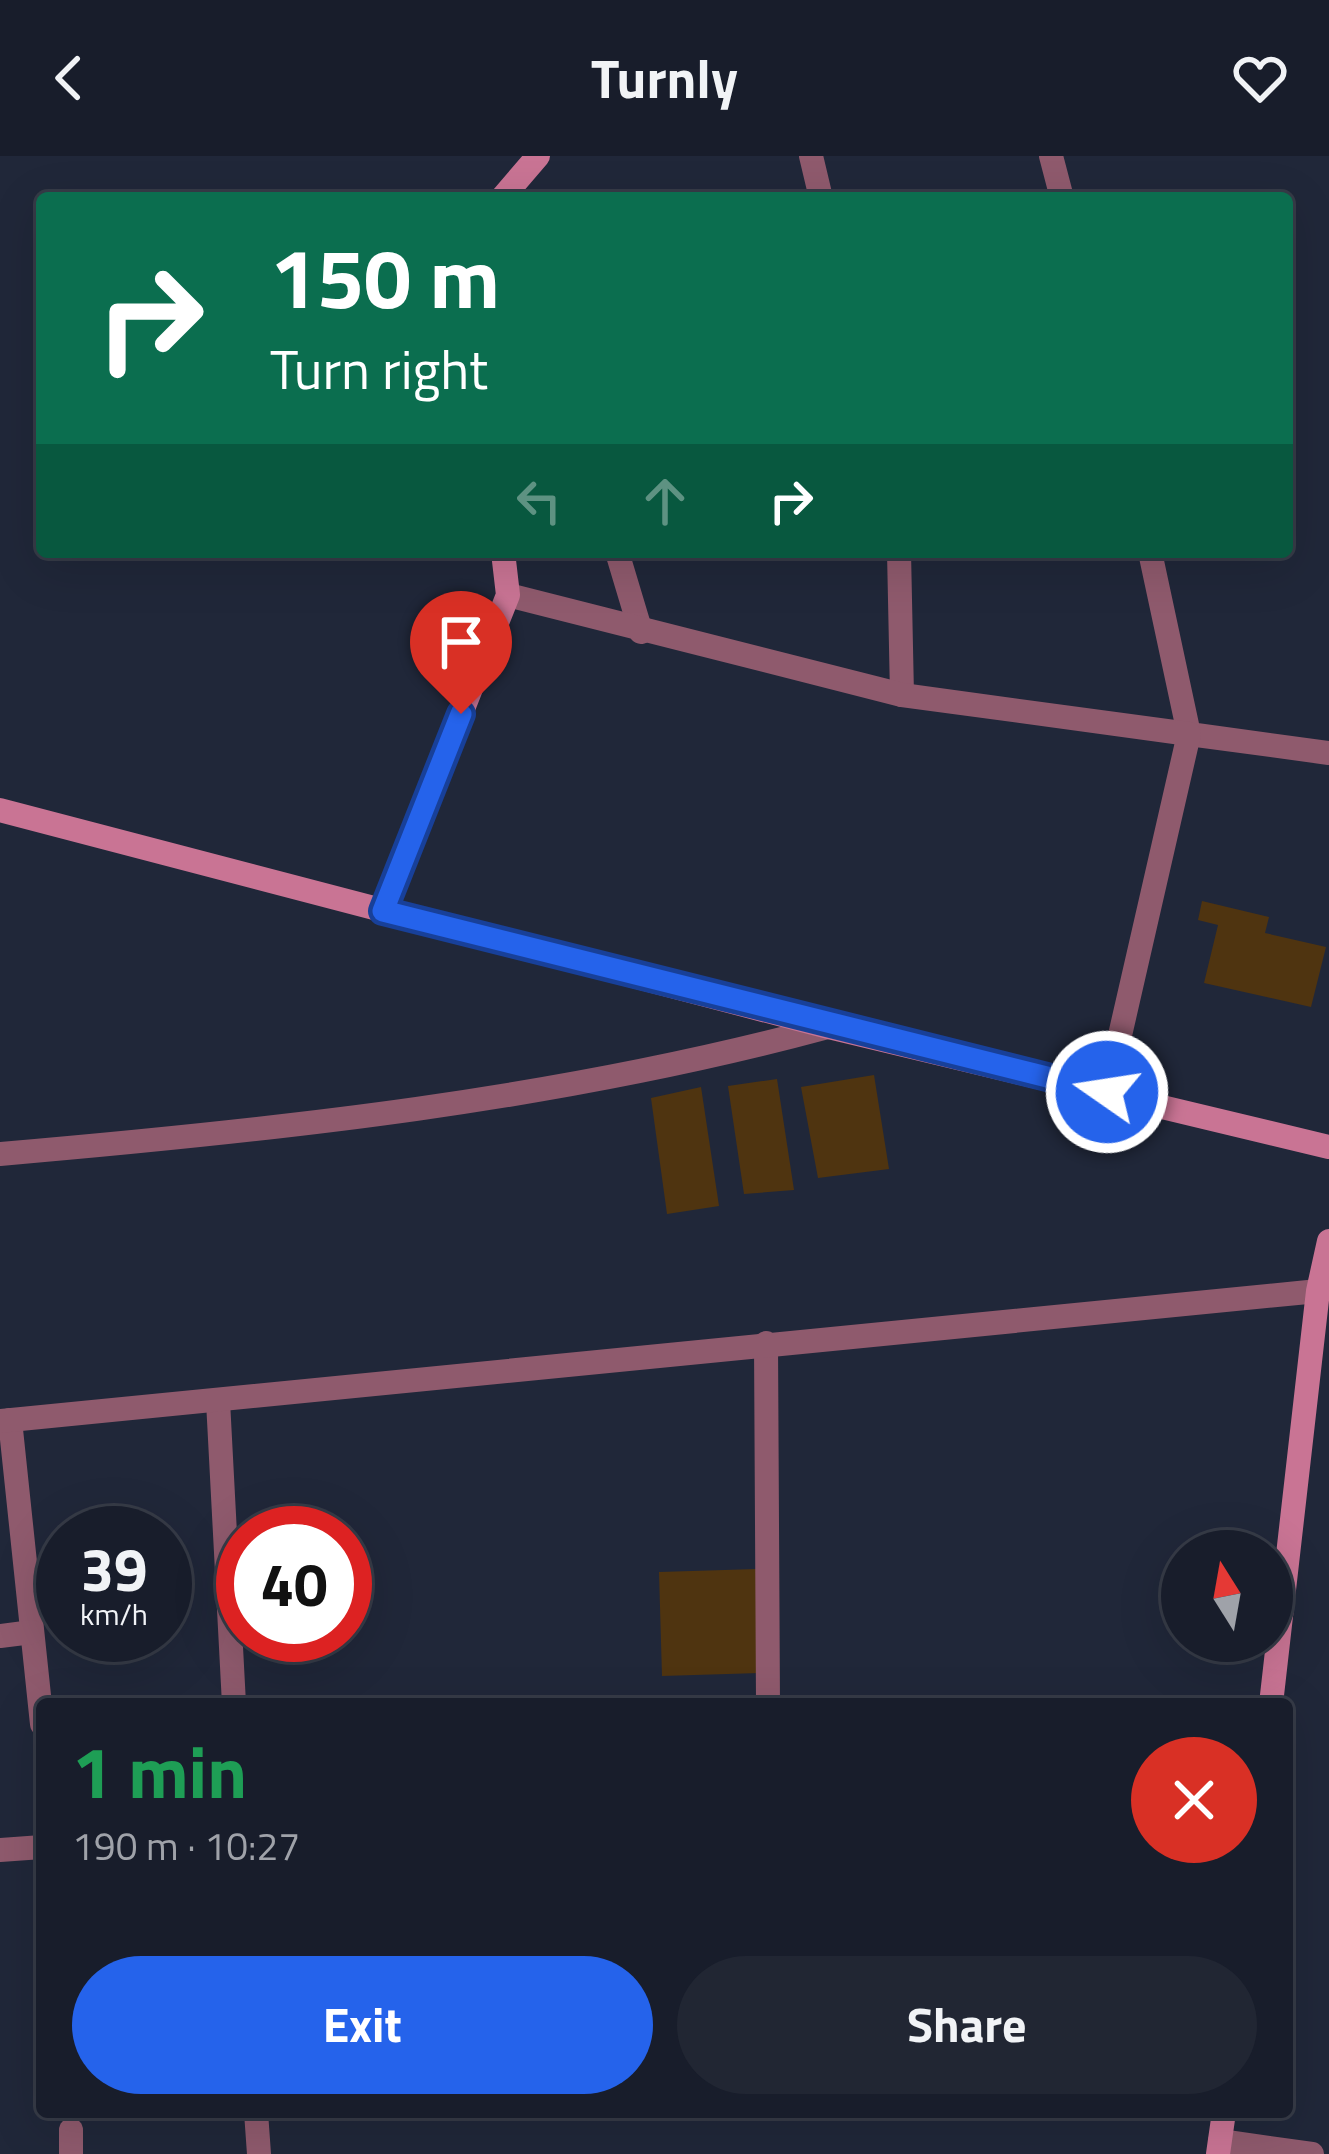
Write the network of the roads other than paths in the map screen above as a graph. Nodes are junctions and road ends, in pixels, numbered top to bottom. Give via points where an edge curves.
1 (538, 156) edge
2 (811, 156) edge
3 (1051, 156) edge
4 (507, 192) edge
5 (820, 192) edge
6 (1060, 192) edge
7 (504, 558) edge
8 (619, 558) edge
9 (899, 558) edge
10 (1151, 558) edge
11 (508, 595) junction
12 (641, 632) junction
13 (902, 695) junction
14 (1189, 734) junction
15 (1329, 753) edge
16 (0, 809) edge
17 (383, 911) junction
18 (829, 1027) junction
19 (1107, 1092) junction
20 (1329, 1147) edge
21 (0, 1154) edge
22 (1329, 1241) edge
23 (1318, 1292) junction
24 (766, 1343) junction
25 (218, 1401) junction
26 (5, 1421) edge
27 (32, 1633) junction
28 (0, 1636) edge
29 (39, 1698) edge
30 (234, 1698) edge
31 (768, 1698) edge
32 (1272, 1698) edge
33 (36, 1847) edge
34 (0, 1850) edge
35 (256, 2118) edge
36 (1223, 2118) edge
37 (1219, 2148) edge
38 (259, 2154) edge
39 (1312, 2154) edge

1 - 4 street
2 - 5 street
3 - 6 street
7 - 11 street
8 - 12 street
9 - 13 street
10 - 14 street
11 - 12 street
11 - 17 street
12 - 13 street
13 - 14 street
14 - 15 street
14 - 19 street
16 - 17 street
17 - 18 street
18 - 19 street
18 - 21 street via 692,1064 411,1110
19 - 20 street
22 - 23 street
23 - 24 street
23 - 32 street
24 - 25 street
24 - 31 street
25 - 26 street
25 - 30 street
26 - 27 street
27 - 28 street
27 - 29 street
33 - 34 street
35 - 38 street
36 - 37 street
37 - 39 street

